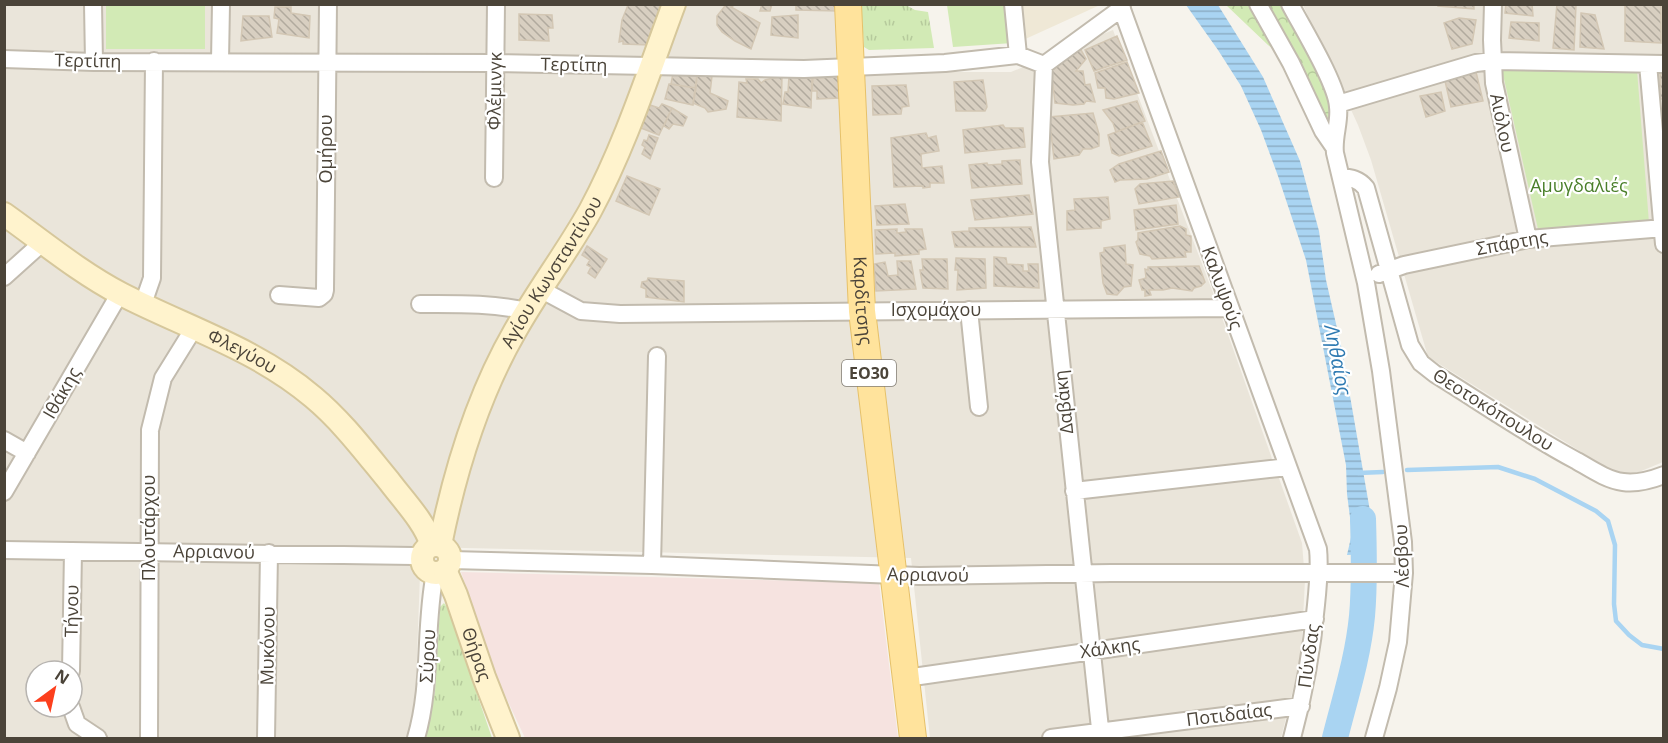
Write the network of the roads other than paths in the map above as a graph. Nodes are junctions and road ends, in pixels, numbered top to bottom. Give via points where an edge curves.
1 (93, 4) edge
2 (221, 4) edge
3 (328, 4) edge
4 (496, 4) edge
5 (674, 4) edge
6 (848, 4) edge
7 (1013, 4) edge
8 (1258, 4) edge
9 (1290, 4) edge
10 (1493, 4) edge
11 (1121, 6) edge
12 (1018, 55) junction
13 (4, 59) edge
14 (154, 61) junction
15 (220, 61) junction
16 (1492, 61) junction
17 (93, 62) junction
18 (327, 63) junction
19 (496, 63) junction
20 (1656, 64) edge
21 (1044, 65) junction
22 (651, 66) junction
23 (851, 68) junction
24 (1338, 104) junction
25 (1334, 147) junction
26 (1341, 177) junction
27 (494, 178) dead end
28 (4, 214) edge
29 (1663, 233) edge
30 (1528, 239) junction
31 (43, 242) junction
32 (1389, 269) junction
33 (4, 277) edge
34 (1366, 283) junction
35 (540, 289) junction
36 (120, 294) junction
37 (279, 295) dead end
38 (143, 304) junction
39 (420, 304) dead end
40 (1229, 308) junction
41 (969, 310) junction
42 (1054, 310) junction
43 (527, 311) junction
44 (862, 311) junction
45 (194, 328) junction
46 (657, 356) dead end
47 (979, 407) dead end
48 (4, 440) edge
49 (27, 453) junction
50 (1288, 467) junction
51 (1664, 475) edge
52 (1074, 491) junction
53 (4, 492) edge
54 (4, 550) edge
55 (73, 551) junction
56 (148, 551) junction
57 (269, 553) junction
58 (438, 558) junction
59 (652, 565) junction
60 (1319, 572) junction
61 (1402, 573) junction
62 (1082, 574) junction
63 (892, 575) junction
64 (1315, 619) junction
65 (1090, 651) junction
66 (71, 659) edge
67 (906, 678) junction
68 (1300, 706) junction
69 (75, 719) edge
70 (1100, 735) edge
71 (98, 738) edge
72 (148, 738) edge
73 (266, 738) edge
74 (416, 738) edge
75 (508, 738) edge
76 (913, 738) edge
77 (1051, 738) edge
78 (1292, 738) edge
79 (1374, 738) edge

1 - 17 street
2 - 15 street
3 - 18 street, Ομήρου
4 - 19 street, Φλέμινγκ
5 - 22 street, Αγίου Κωνσταντίνου
6 - 23 main road, Καρδίτσης / ΕΟ30
7 - 12 street
8 - 25 street
9 - 24 street
10 - 16 street, Αιόλου
11 - 21 street
11 - 40 street, Καλυψούς
12 - 21 street, Τερτίπη
12 - 23 street, Τερτίπη
13 - 17 street, Τερτίπη
14 - 15 street, Τερτίπη
14 - 17 street, Τερτίπη
14 - 38 street via 152,278
15 - 18 street, Τερτίπη
16 - 20 street
16 - 24 street
16 - 30 street, Αιόλου via 1495,91
18 - 19 street, Τερτίπη
18 - 37 street, Ομήρου via 324,294 319,298
19 - 22 street, Τερτίπη
19 - 27 street, Φλέμινγκ
20 - 29 street
21 - 42 street, Δαβάκη via 1040,162
22 - 23 street, Τερτίπη
22 - 35 street, Αγίου Κωνσταντίνου via 595,200
23 - 44 main road, Καρδίτσης / ΕΟ30
24 - 25 street
25 - 26 street, Λέσβου
26 - 32 street, Θεοτοκόπουλου via 1354,178 1366,188
26 - 34 street, Λέσβου
28 - 31 street, Φλεγύου
29 - 30 street, Σπάρτης
30 - 32 street, Σπάρτης
31 - 33 street
31 - 36 street, Φλεγύου
32 - 34 street, Σπάρτης
32 - 51 street, Θεοτοκόπουλου via 1410,345 1430,371 1601,474 1632,483
34 - 61 street, Λέσβου via 1402,530
35 - 43 street, Αγίου Κωνσταντίνου
35 - 44 street, Ισχομάχου via 592,313
36 - 38 street, Φλεγύου
36 - 49 street, Ιθάκης
38 - 45 street, Φλεγύου
39 - 43 street
40 - 42 street, Ισχομάχου
40 - 50 street, Καλυψούς
41 - 42 street, Ισχομάχου
41 - 44 street, Ισχομάχου
41 - 47 street
42 - 52 street, Δαβάκη
43 - 58 street, Αγίου Κωνσταντίνου via 475,417 453,483
44 - 63 main road, Καρδίτσης / ΕΟ30
45 - 56 street, Πλουτάρχου via 163,378 152,416
45 - 58 street, Φλεγύου via 260,361 312,396 363,450 418,520
46 - 59 street
48 - 49 street
49 - 53 street, Ιθάκης
50 - 52 street
50 - 60 street, Καλυψούς via 1316,541
52 - 62 street, Δαβάκη
54 - 55 street, Αρριανού
55 - 56 street, Αρριανού
55 - 66 street, Τήνου
56 - 57 street, Αρριανού
56 - 72 street, Πλουτάρχου
57 - 58 street, Αρριανού
57 - 73 street, Μυκόνου
58 - 59 street, Αρριανού
58 - 74 street, Σύρου via 425,703
58 - 75 street, Θήρας via 456,595
59 - 63 street, Αρριανού
60 - 61 street, Αρριανού
60 - 62 street, Αρριανού
60 - 64 street, Πύνδας
61 - 79 street, Λέσβου via 1395,657
62 - 63 street, Αρριανού
62 - 65 street, Δαβάκη
63 - 67 main road, Καρδίτσης / ΕΟ30
64 - 65 street, Χάλκης
64 - 68 street, Πύνδας
65 - 67 street, Χάλκης
65 - 70 street, Δαβάκη
67 - 76 main road, Καρδίτσης / ΕΟ30
68 - 70 street, Ποτιδαίας
68 - 78 street, Πύνδας
69 - 71 street
70 - 77 street, Ποτιδαίας

